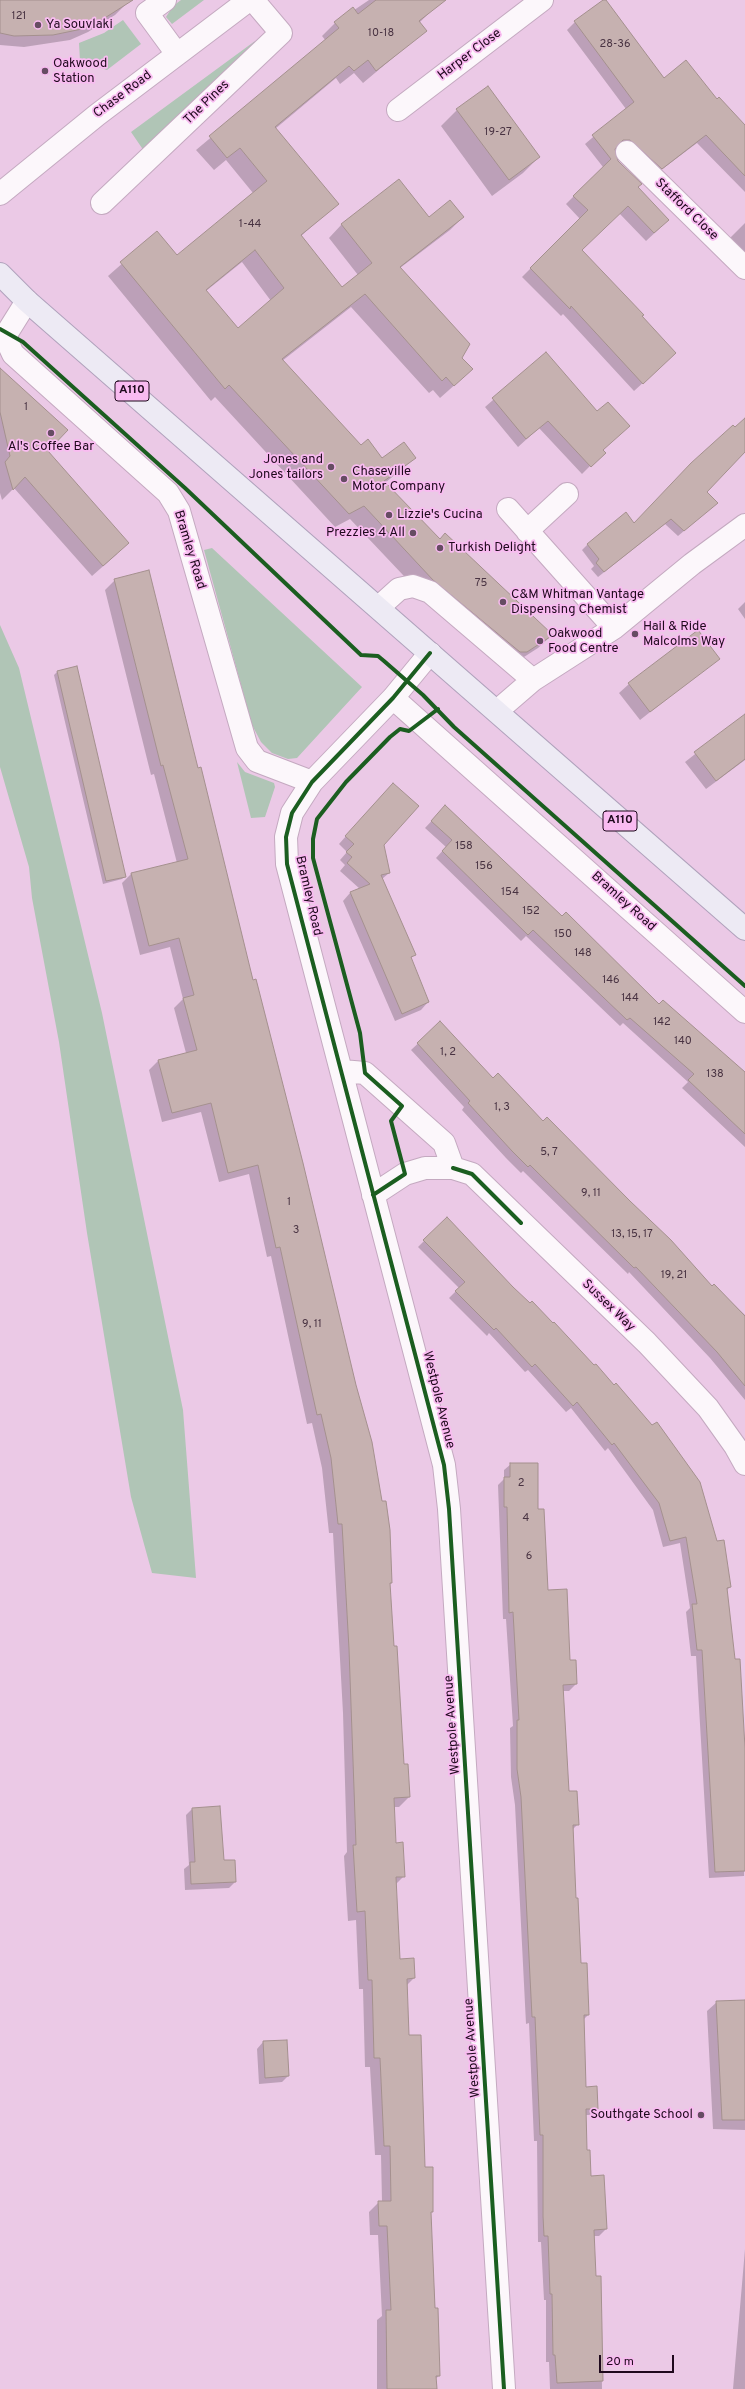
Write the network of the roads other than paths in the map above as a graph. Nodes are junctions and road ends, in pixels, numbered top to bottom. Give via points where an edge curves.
1 (164, 0) edge
2 (249, 0) edge
3 (253, 0) edge
4 (542, 0) edge
5 (177, 54) junction
6 (398, 110) dead end
7 (627, 152) dead end
8 (0, 194) edge
9 (102, 203) dead end
10 (745, 268) edge
11 (0, 274) edge
12 (27, 301) junction
13 (567, 494) dead end
14 (508, 509) dead end
15 (745, 525) edge
16 (527, 531) junction
17 (379, 607) junction
18 (614, 628) junction
19 (430, 654) junction
20 (533, 680) junction
21 (393, 698) junction
22 (497, 712) junction
23 (312, 782) junction
24 (745, 929) edge
25 (745, 1012) edge
26 (342, 1071) junction
27 (453, 1168) junction
28 (373, 1195) junction
29 (745, 1464) edge
30 (504, 2389) edge

1 - 5 street via 147,12
2 - 5 street, Chase Road
3 - 9 street, The Pines via 281,34
4 - 6 street, Harper Close
5 - 8 street, Chase Road
7 - 10 street, Stafford Close
11 - 12 main road, A110
12 - 17 main road, A110
12 - 23 street, Bramley Road via 7,333 7,341 13,354 168,493 180,511 247,748 257,762
13 - 16 street
14 - 16 street
15 - 18 street via 692,564
16 - 18 street
17 - 19 main road, A110
17 - 20 street via 399,589 413,586 430,592
18 - 20 street
19 - 21 street, Bramley Road
19 - 22 main road, A110
20 - 22 street
21 - 23 street, Bramley Road
21 - 25 street, Bramley Road
22 - 24 main road, A110
23 - 26 street, Bramley Road via 292,813 286,836 287,864
26 - 27 street via 365,1073 444,1143
26 - 28 street, Westpole Avenue
27 - 28 street, Sussex Way via 425,1168 405,1174
27 - 29 street, Sussex Way via 472,1174 647,1343 708,1408
28 - 30 street, Westpole Avenue via 444,1465 449,1509

